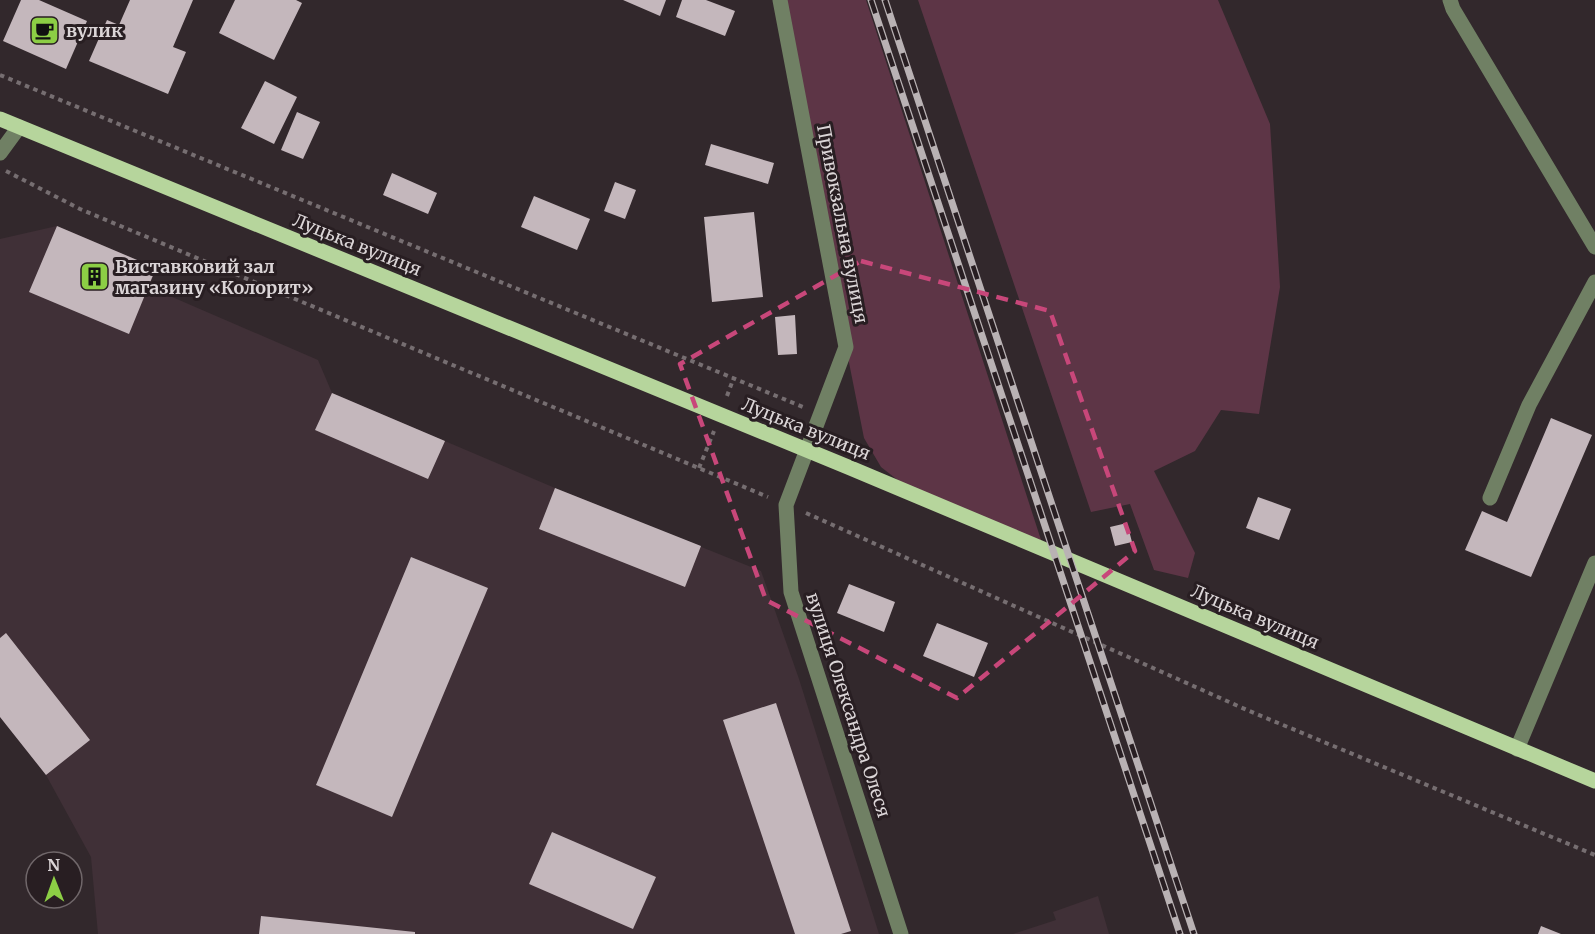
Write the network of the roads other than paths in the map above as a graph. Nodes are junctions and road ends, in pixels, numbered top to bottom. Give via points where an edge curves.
1 (1450, 0) edge
2 (778, 1) edge
3 (0, 119) edge
4 (19, 127) junction
5 (0, 153) edge
6 (1595, 248) edge
7 (1595, 282) edge
8 (807, 450) junction
9 (1490, 498) dead end
10 (1595, 563) edge
11 (1517, 749) junction
12 (1595, 781) edge
13 (901, 934) edge

1 - 6 street
2 - 8 street, Привокзальна вулиця via 846,347
3 - 4 main road, Луцька вулиця
4 - 5 street
4 - 8 main road, Луцька вулиця
7 - 9 street via 1529,405
8 - 11 main road, Луцька вулиця
8 - 13 street, вулиця Олександра Олеся via 786,505 791,592
10 - 11 street
11 - 12 main road, Луцька вулиця

